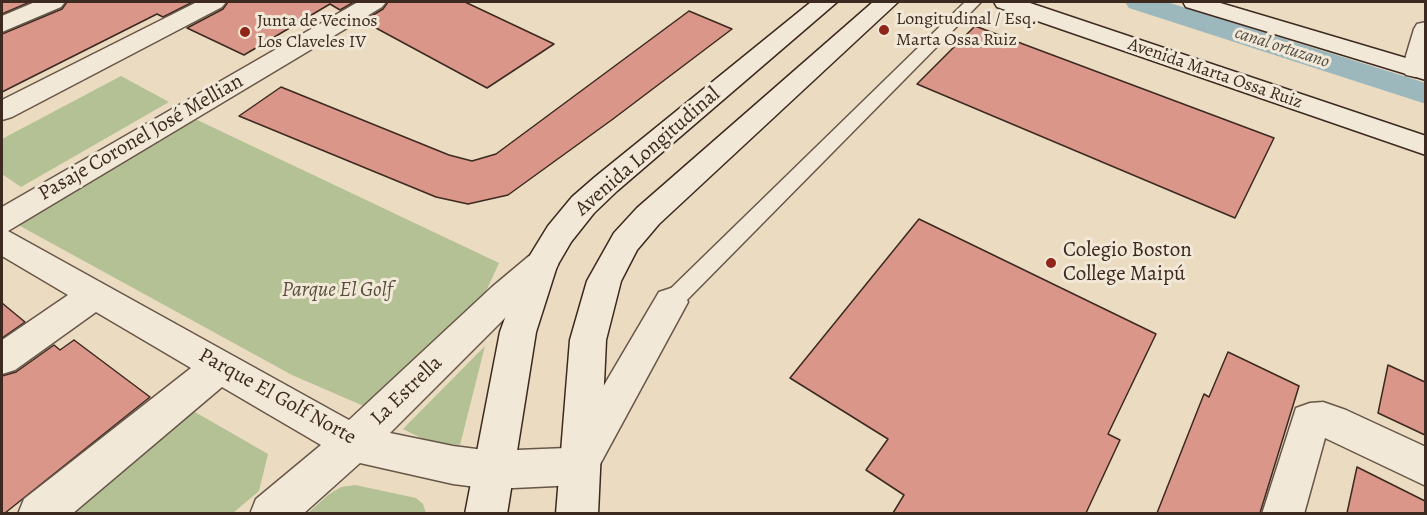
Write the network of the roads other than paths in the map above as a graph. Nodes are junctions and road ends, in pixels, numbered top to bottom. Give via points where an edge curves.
1 (53, 2) edge
2 (214, 2) edge
3 (374, 2) edge
4 (825, 2) edge
5 (886, 2) edge
6 (973, 2) edge
7 (1005, 2) edge
8 (1194, 2) edge
9 (2, 25) edge
10 (1425, 29) edge
11 (1420, 70) edge
12 (2, 111) edge
13 (1425, 146) edge
14 (2, 221) edge
15 (2, 241) edge
16 (541, 265) junction
17 (95, 295) junction
18 (671, 302) joint
19 (2, 359) edge
20 (221, 366) junction
21 (353, 443) junction
22 (578, 466) junction
23 (1425, 467) edge
24 (492, 470) junction
25 (39, 513) edge
26 (271, 513) edge
27 (486, 513) edge
28 (577, 513) edge
29 (1283, 513) edge

1 - 9 street
2 - 12 street
3 - 14 street, Pasaje Coronel José Mellian
4 - 16 street, Avenida Longitudinal via 598,191 565,226
5 - 22 street via 656,209 625,242 604,281 592,316
6 - 18 lane
7 - 13 street, Avenida Marta Ossa Ruiz
8 - 11 street
10 - 11 street
15 - 17 street, Parque El Golf Norte
16 - 21 street, La Estrella
16 - 24 street, Avenida Longitudinal via 513,354
17 - 19 street
17 - 20 street, Parque El Golf Norte
18 - 22 street
20 - 21 street, Parque El Golf Norte
20 - 25 street
21 - 24 street, Parque El Golf Norte
21 - 26 street, La Estrella
22 - 24 street, Parque El Golf Norte
22 - 28 street
23 - 29 street via 1332,422 1310,420
24 - 27 street, Avenida Longitudinal

